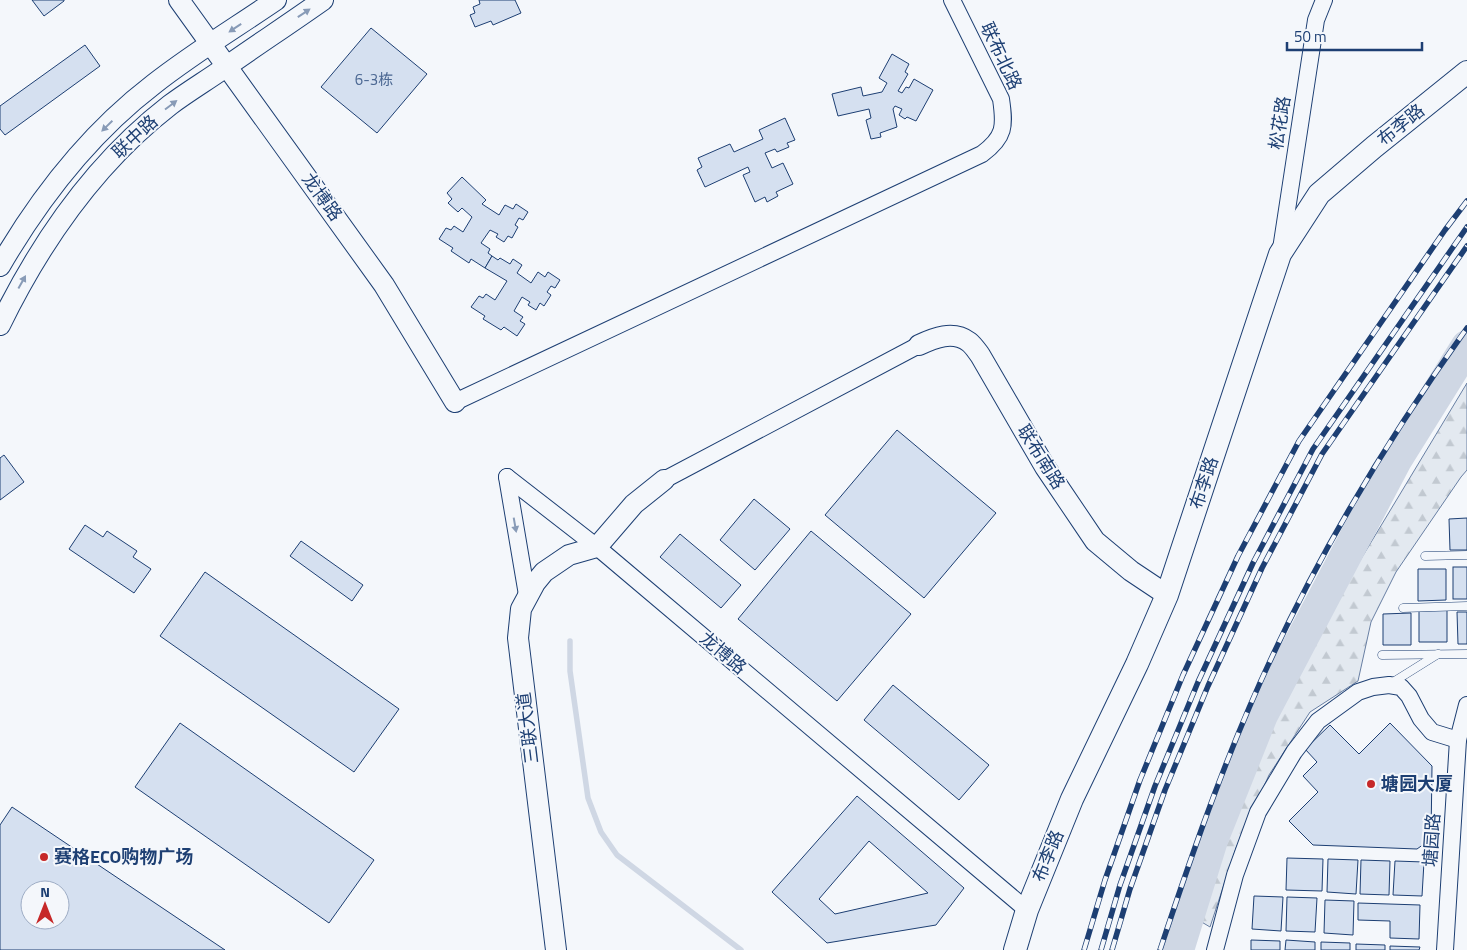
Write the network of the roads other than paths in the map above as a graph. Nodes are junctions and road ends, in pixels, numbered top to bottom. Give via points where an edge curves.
1 (179, 0) edge
2 (276, 0) edge
3 (323, 0) edge
4 (952, 0) edge
5 (1324, 0) edge
6 (211, 44) junction
7 (227, 66) junction
8 (1467, 72) edge
9 (1280, 254) junction
10 (0, 266) edge
11 (0, 325) edge
12 (919, 345) joint
13 (455, 402) joint
14 (664, 480) joint
15 (597, 547) junction
16 (1467, 555) edge
17 (1424, 556) dead end
18 (527, 595) junction
19 (1167, 595) junction
20 (1467, 606) edge
21 (1403, 608) dead end
22 (1438, 654) junction
23 (1467, 654) edge
24 (1382, 655) dead end
25 (1389, 686) junction
26 (1467, 705) edge
27 (1458, 740) junction
28 (1027, 910) junction
29 (556, 950) edge
30 (1014, 950) edge
31 (1214, 950) edge
32 (1445, 950) edge

1 - 6 street, 龙博路
2 -> 6 street, 联中路
7 -> 3 street, 联中路
4 - 13 street, 联布北路 via 1001,99 1002,131 982,154
5 - 9 street, 松花路 via 1316,20
6 - 7 street, 龙博路
6 -> 10 street, 联中路 via 154,84 93,139 40,202
11 -> 7 street, 联中路 via 40,250 86,187 140,130
7 - 13 street, 龙博路 via 384,285
8 - 9 main road, 布李路 via 1319,194
9 - 19 main road, 布李路
12 - 14 street
12 - 19 street, 联布南路 via 951,335 969,341 980,354 1045,467 1095,541
14 - 15 street via 634,504
15 - 18 street, 三联大道 via 556,562
15 -> 18 street, 龙博路 via 507,477
15 - 28 street, 龙博路
16 - 17 lane
18 - 29 street, 三联大道 via 520,616 518,638
19 - 28 main road, 布李路 via 1072,799
20 - 21 lane
22 - 23 lane
22 - 24 lane
22 - 25 lane
25 - 27 street via 1401,687 1432,732
25 - 31 street via 1358,692 1318,721 1294,752 1258,812 1235,875
26 - 27 street, 塘园路
27 - 32 street, 塘园路
28 - 30 main road, 布李路

